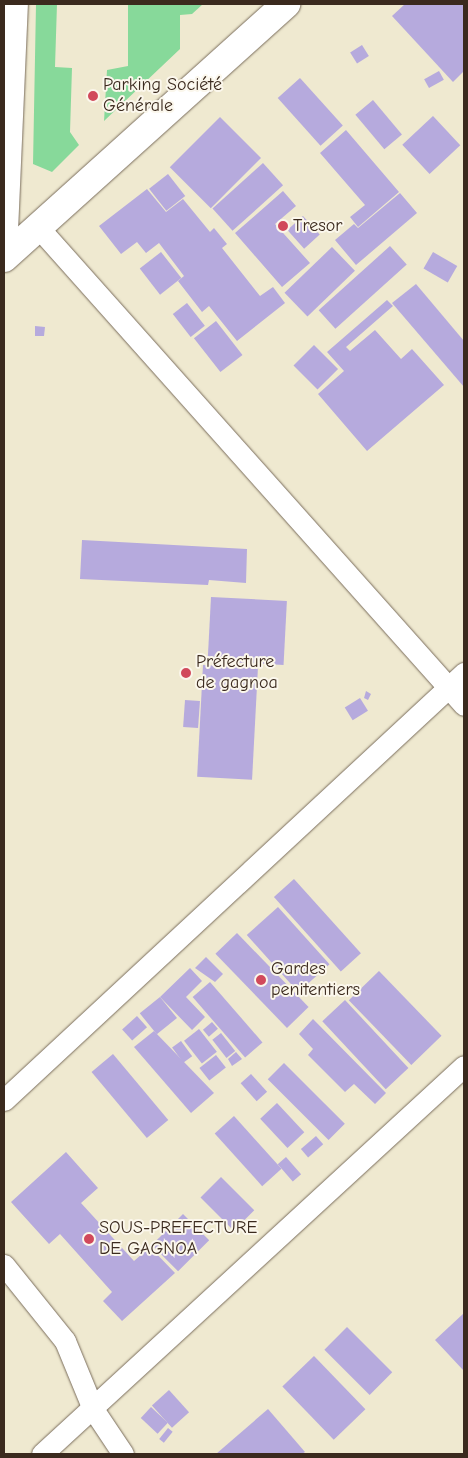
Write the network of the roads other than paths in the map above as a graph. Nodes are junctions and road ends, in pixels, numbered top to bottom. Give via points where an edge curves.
1 (8, 4) edge
2 (14, 4) edge
3 (286, 4) edge
4 (4, 8) edge
5 (38, 227) junction
6 (4, 231) edge
7 (4, 258) edge
8 (464, 673) edge
9 (449, 688) junction
10 (464, 705) edge
11 (464, 1066) edge
12 (4, 1100) edge
13 (4, 1265) edge
14 (93, 1409) junction
15 (42, 1454) edge
16 (123, 1454) edge

1 - 4 street
2 - 6 street
3 - 5 street
5 - 7 street
5 - 9 street
8 - 9 street
9 - 10 street
9 - 12 street
11 - 14 street
13 - 14 street via 65,1342
14 - 15 street
14 - 16 street

